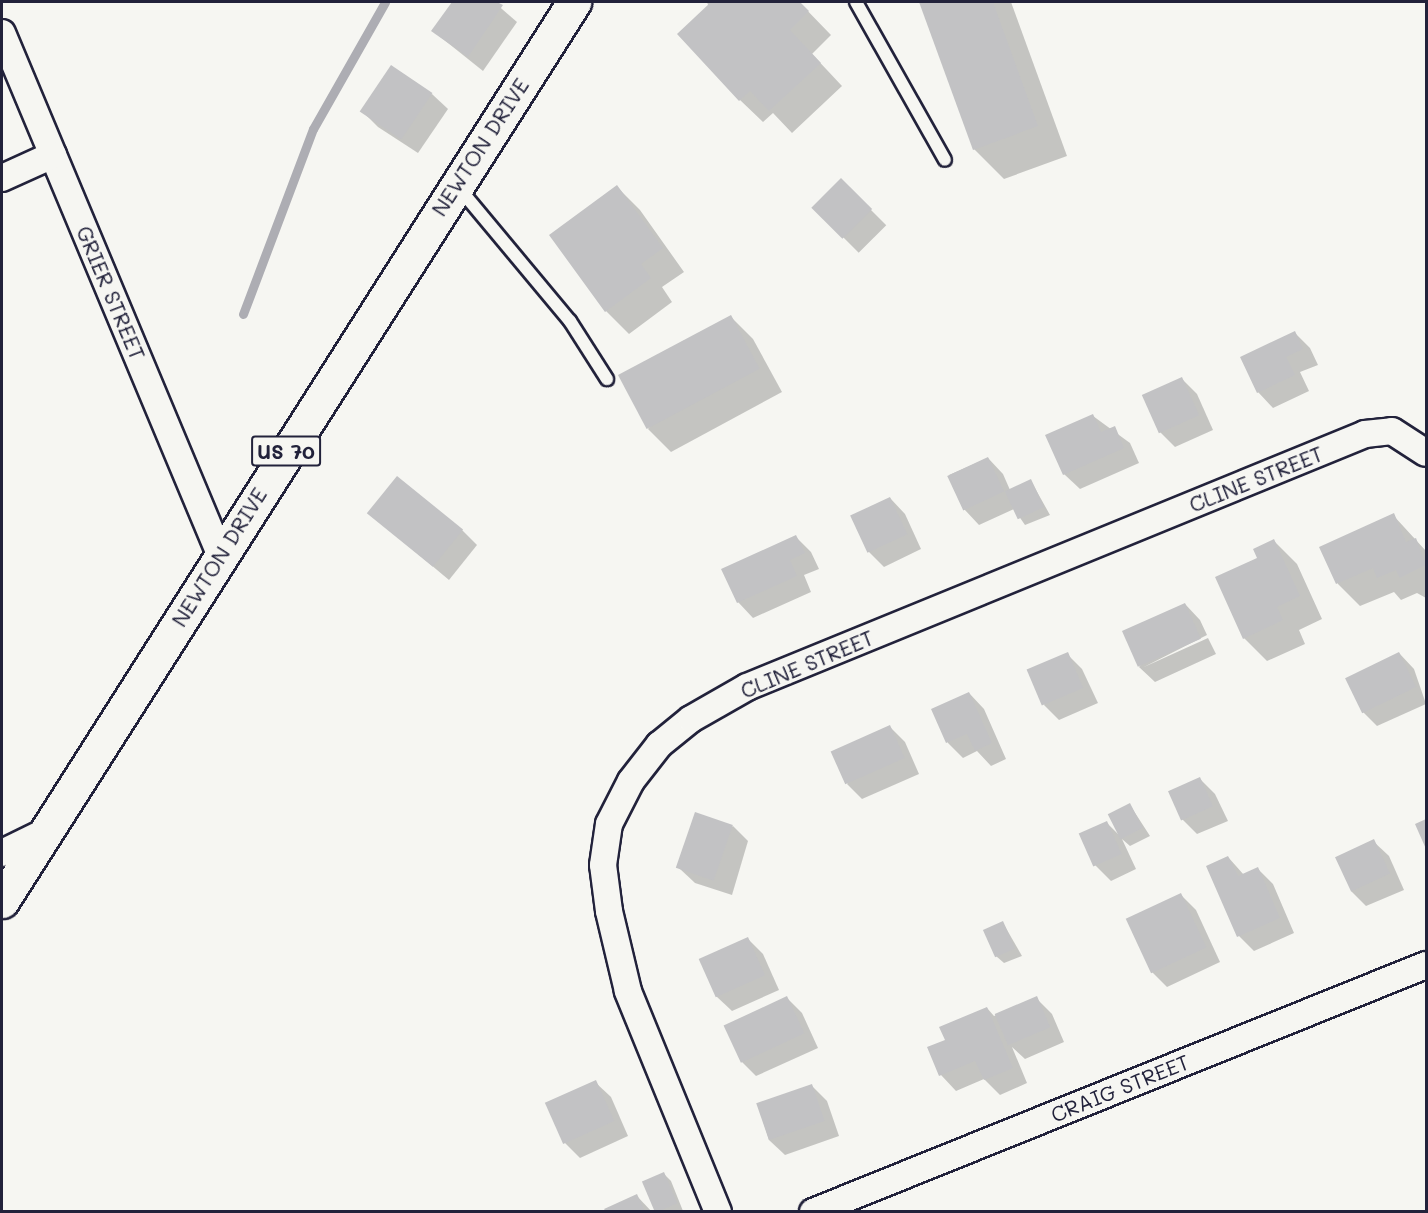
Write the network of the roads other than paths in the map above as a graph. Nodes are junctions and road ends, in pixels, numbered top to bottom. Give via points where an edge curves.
1 (574, 2) edge
2 (856, 2) edge
3 (2, 33) edge
4 (53, 155) junction
5 (945, 160) dead end
6 (2, 178) edge
7 (457, 184) junction
8 (607, 379) dead end
9 (1426, 453) edge
10 (220, 554) junction
11 (45, 832) junction
12 (2, 854) edge
13 (2, 901) edge
14 (1426, 964) edge
15 (718, 1212) edge
16 (813, 1212) edge

1 - 7 main road, NEWTON DRIVE / US 70
2 - 5 lane
3 - 4 street, GRIER STREET
4 - 6 street
4 - 10 street, GRIER STREET
7 - 8 lane via 570,321
7 - 10 main road, NEWTON DRIVE / US 70
9 - 15 street, CLINE STREET via 1392,431 1365,434 747,687 691,719 659,745 632,781 609,824 603,865 609,912 628,990
10 - 11 main road, NEWTON DRIVE / US 70
11 - 12 street
11 - 13 main road, NEWTON DRIVE / US 70
14 - 16 street, CRAIG STREET

